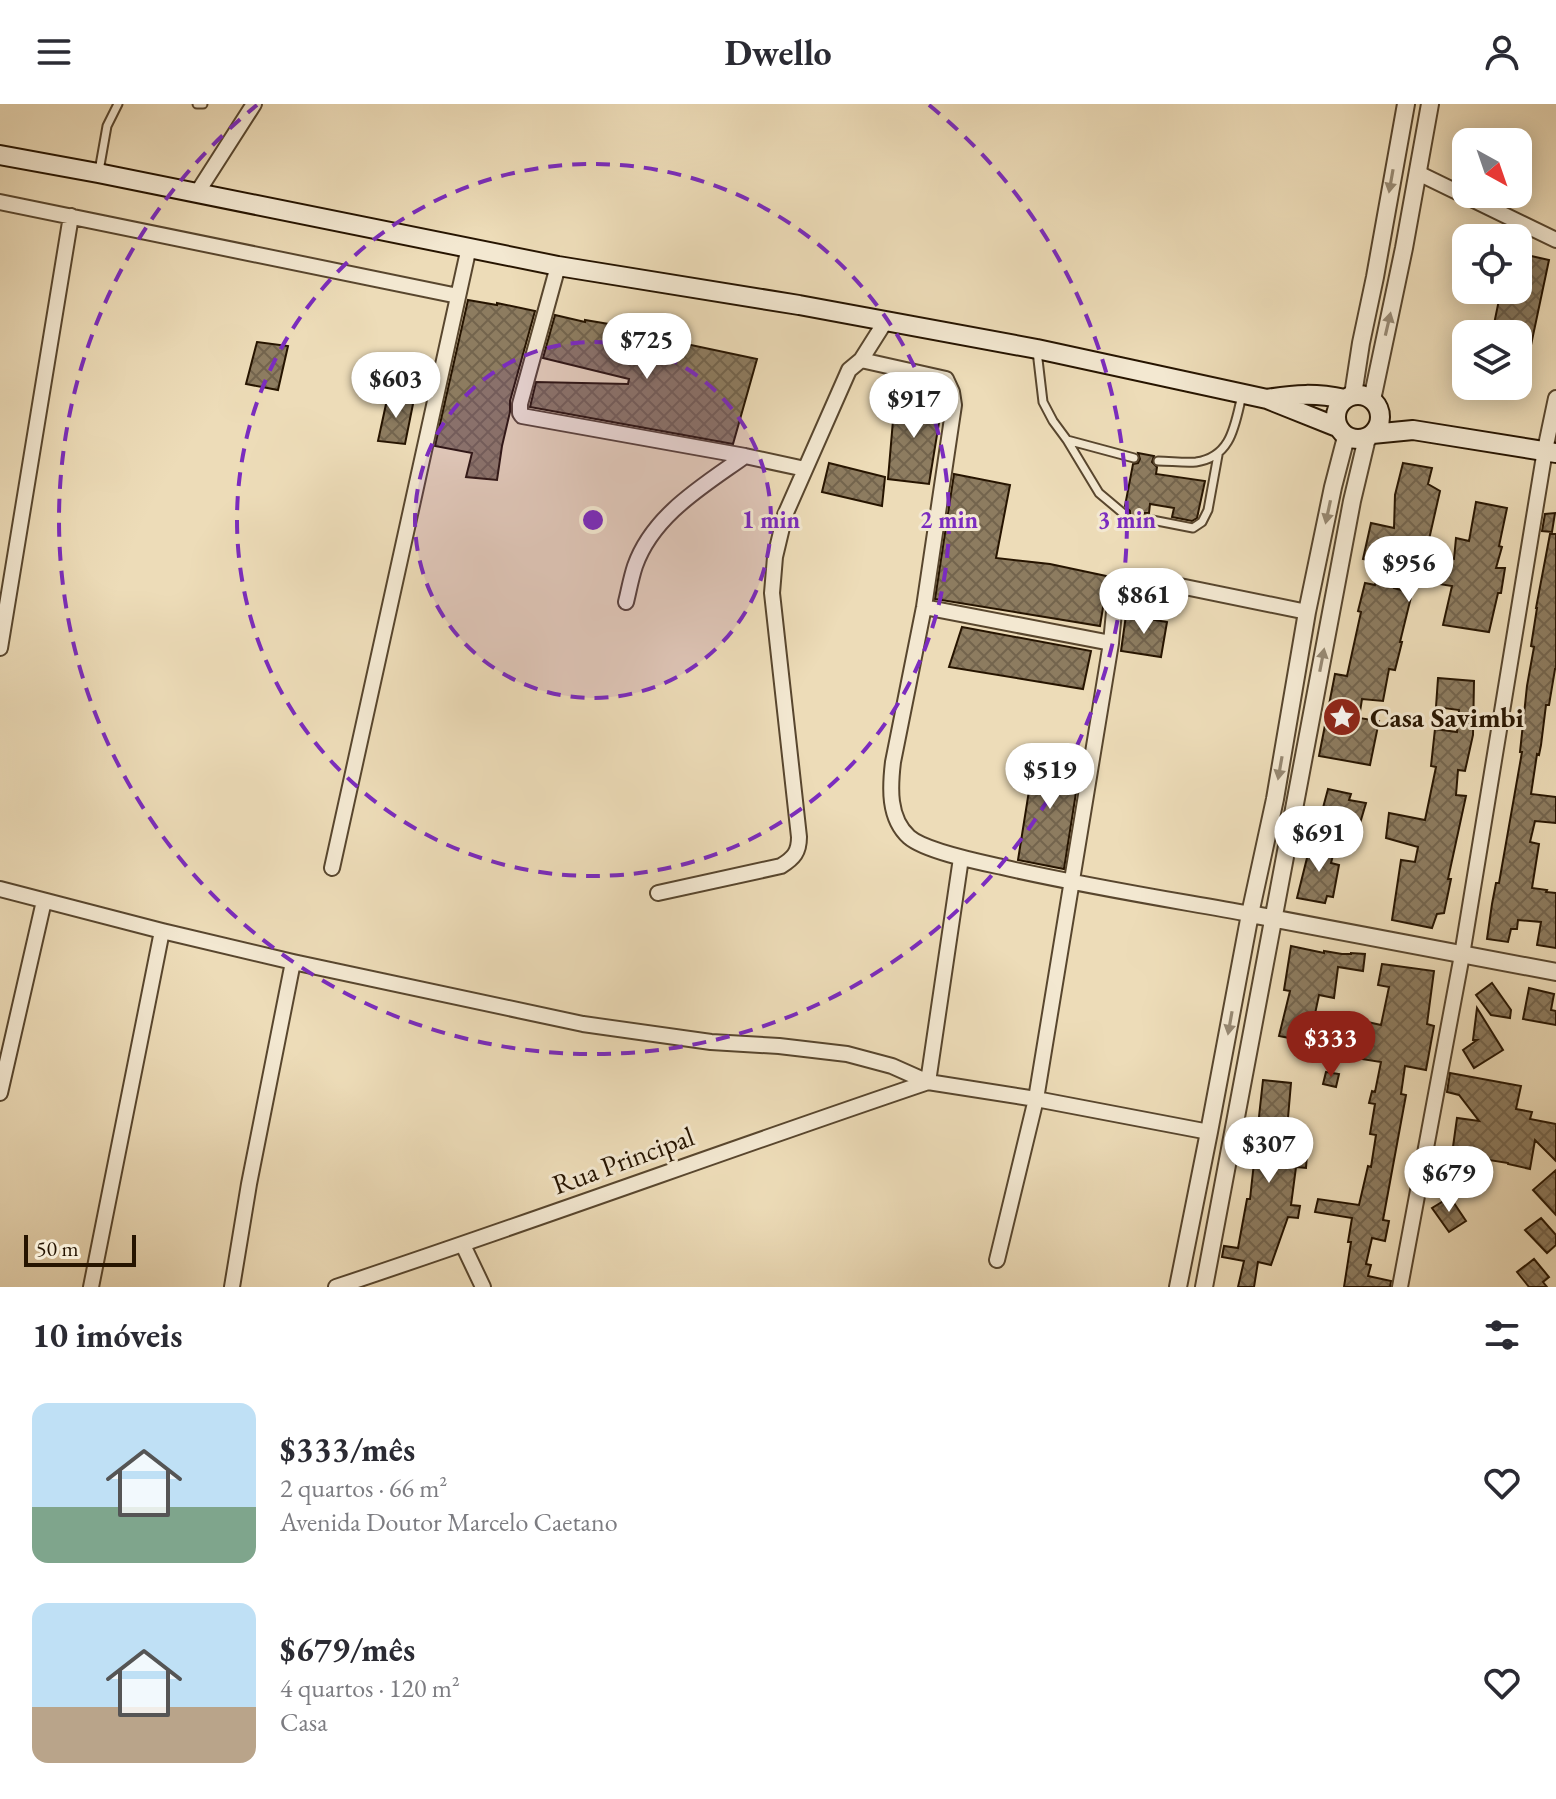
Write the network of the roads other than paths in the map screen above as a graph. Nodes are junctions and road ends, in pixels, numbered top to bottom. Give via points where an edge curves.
1 (118, 104) edge
2 (254, 104) edge
3 (1406, 104) edge
4 (1430, 104) edge
5 (0, 155) edge
6 (98, 173) junction
7 (1418, 173) junction
8 (197, 193) junction
9 (0, 202) edge
10 (71, 216) junction
11 (1556, 240) edge
12 (469, 247) junction
13 (558, 266) junction
14 (458, 296) junction
15 (885, 322) junction
16 (1037, 349) junction
17 (861, 360) junction
18 (1242, 393) junction
19 (1349, 397) junction
20 (1556, 398) edge
21 (1267, 399) junction
22 (1374, 402) junction
23 (1413, 430) junction
24 (1342, 432) junction
25 (1370, 436) junction
26 (1067, 440) junction
27 (1551, 451) edge
28 (1218, 455) junction
29 (745, 456) junction
30 (1134, 458) dead end
31 (1158, 461) dead end
32 (805, 469) junction
33 (1124, 514) dead end
34 (1147, 519) dead end
35 (626, 602) dead end
36 (924, 607) junction
37 (1307, 612) junction
38 (1111, 643) junction
39 (0, 648) edge
40 (961, 858) junction
41 (332, 868) dead end
42 (1070, 883) junction
43 (0, 889) edge
44 (658, 893) dead end
45 (44, 901) junction
46 (1250, 914) junction
47 (1274, 918) junction
48 (162, 931) junction
49 (1462, 955) junction
50 (293, 962) junction
51 (1556, 972) edge
52 (928, 1082) junction
53 (0, 1093) edge
54 (1036, 1099) junction
55 (1209, 1132) junction
56 (463, 1245) junction
57 (997, 1260) dead end
58 (91, 1287) edge
59 (232, 1287) edge
60 (336, 1287) edge
61 (483, 1287) edge
62 (1178, 1287) edge
63 (1204, 1287) edge
64 (1400, 1287) edge

1 - 6 lane via 107,126
2 - 8 street
3 -> 19 street
4 - 7 street
5 - 6 main road
6 - 8 main road
7 - 11 street
22 -> 7 street
8 - 12 main road
9 - 10 street
10 - 14 street
10 - 39 street
12 - 13 main road
12 - 14 street
13 - 15 main road
13 - 29 street via 520,404 522,416
14 - 41 street
15 - 16 main road
15 - 17 street
16 - 18 main road
16 - 26 lane via 1043,402
17 - 32 street via 849,370
17 - 36 street via 946,379 952,392
18 - 21 main road
18 - 28 lane via 1233,433
19 - 21 main road via 1295,394
19 - 22 main road via 1360,395
19 - 24 main road via 1336,411
20 - 27 street
21 - 24 main road
22 - 23 main road
22 - 25 main road via 1380,420
23 - 25 main road
23 - 27 main road
24 - 25 main road via 1354,440
24 -> 37 street
47 -> 25 street via 1349,517
26 - 30 lane
26 - 33 lane via 1099,493
27 - 49 street
28 - 31 lane via 1197,462
28 - 34 lane via 1202,522 1193,528
29 - 32 street
29 - 35 street via 680,503 649,538 635,565
32 - 44 street via 785,515 772,593 799,850 781,866
36 - 38 street
36 - 40 street via 893,762 891,802 910,838
37 - 38 street via 1136,577 1124,579 1116,591
37 -> 46 street
38 - 42 street
40 - 42 street
40 - 52 street
42 - 46 street
42 - 54 street
43 - 45 street
45 - 48 street
45 - 53 street
46 - 47 street
46 -> 55 street
47 - 49 street
47 - 63 street
48 - 50 street
48 - 58 street
49 - 51 street
49 - 64 street
50 - 52 street via 583,1024 847,1054
50 - 59 street
52 - 54 street
52 - 56 street, Rua Principal
54 - 55 street
54 - 57 street
55 - 62 street
56 - 60 street, Rua Principal
56 - 61 street

